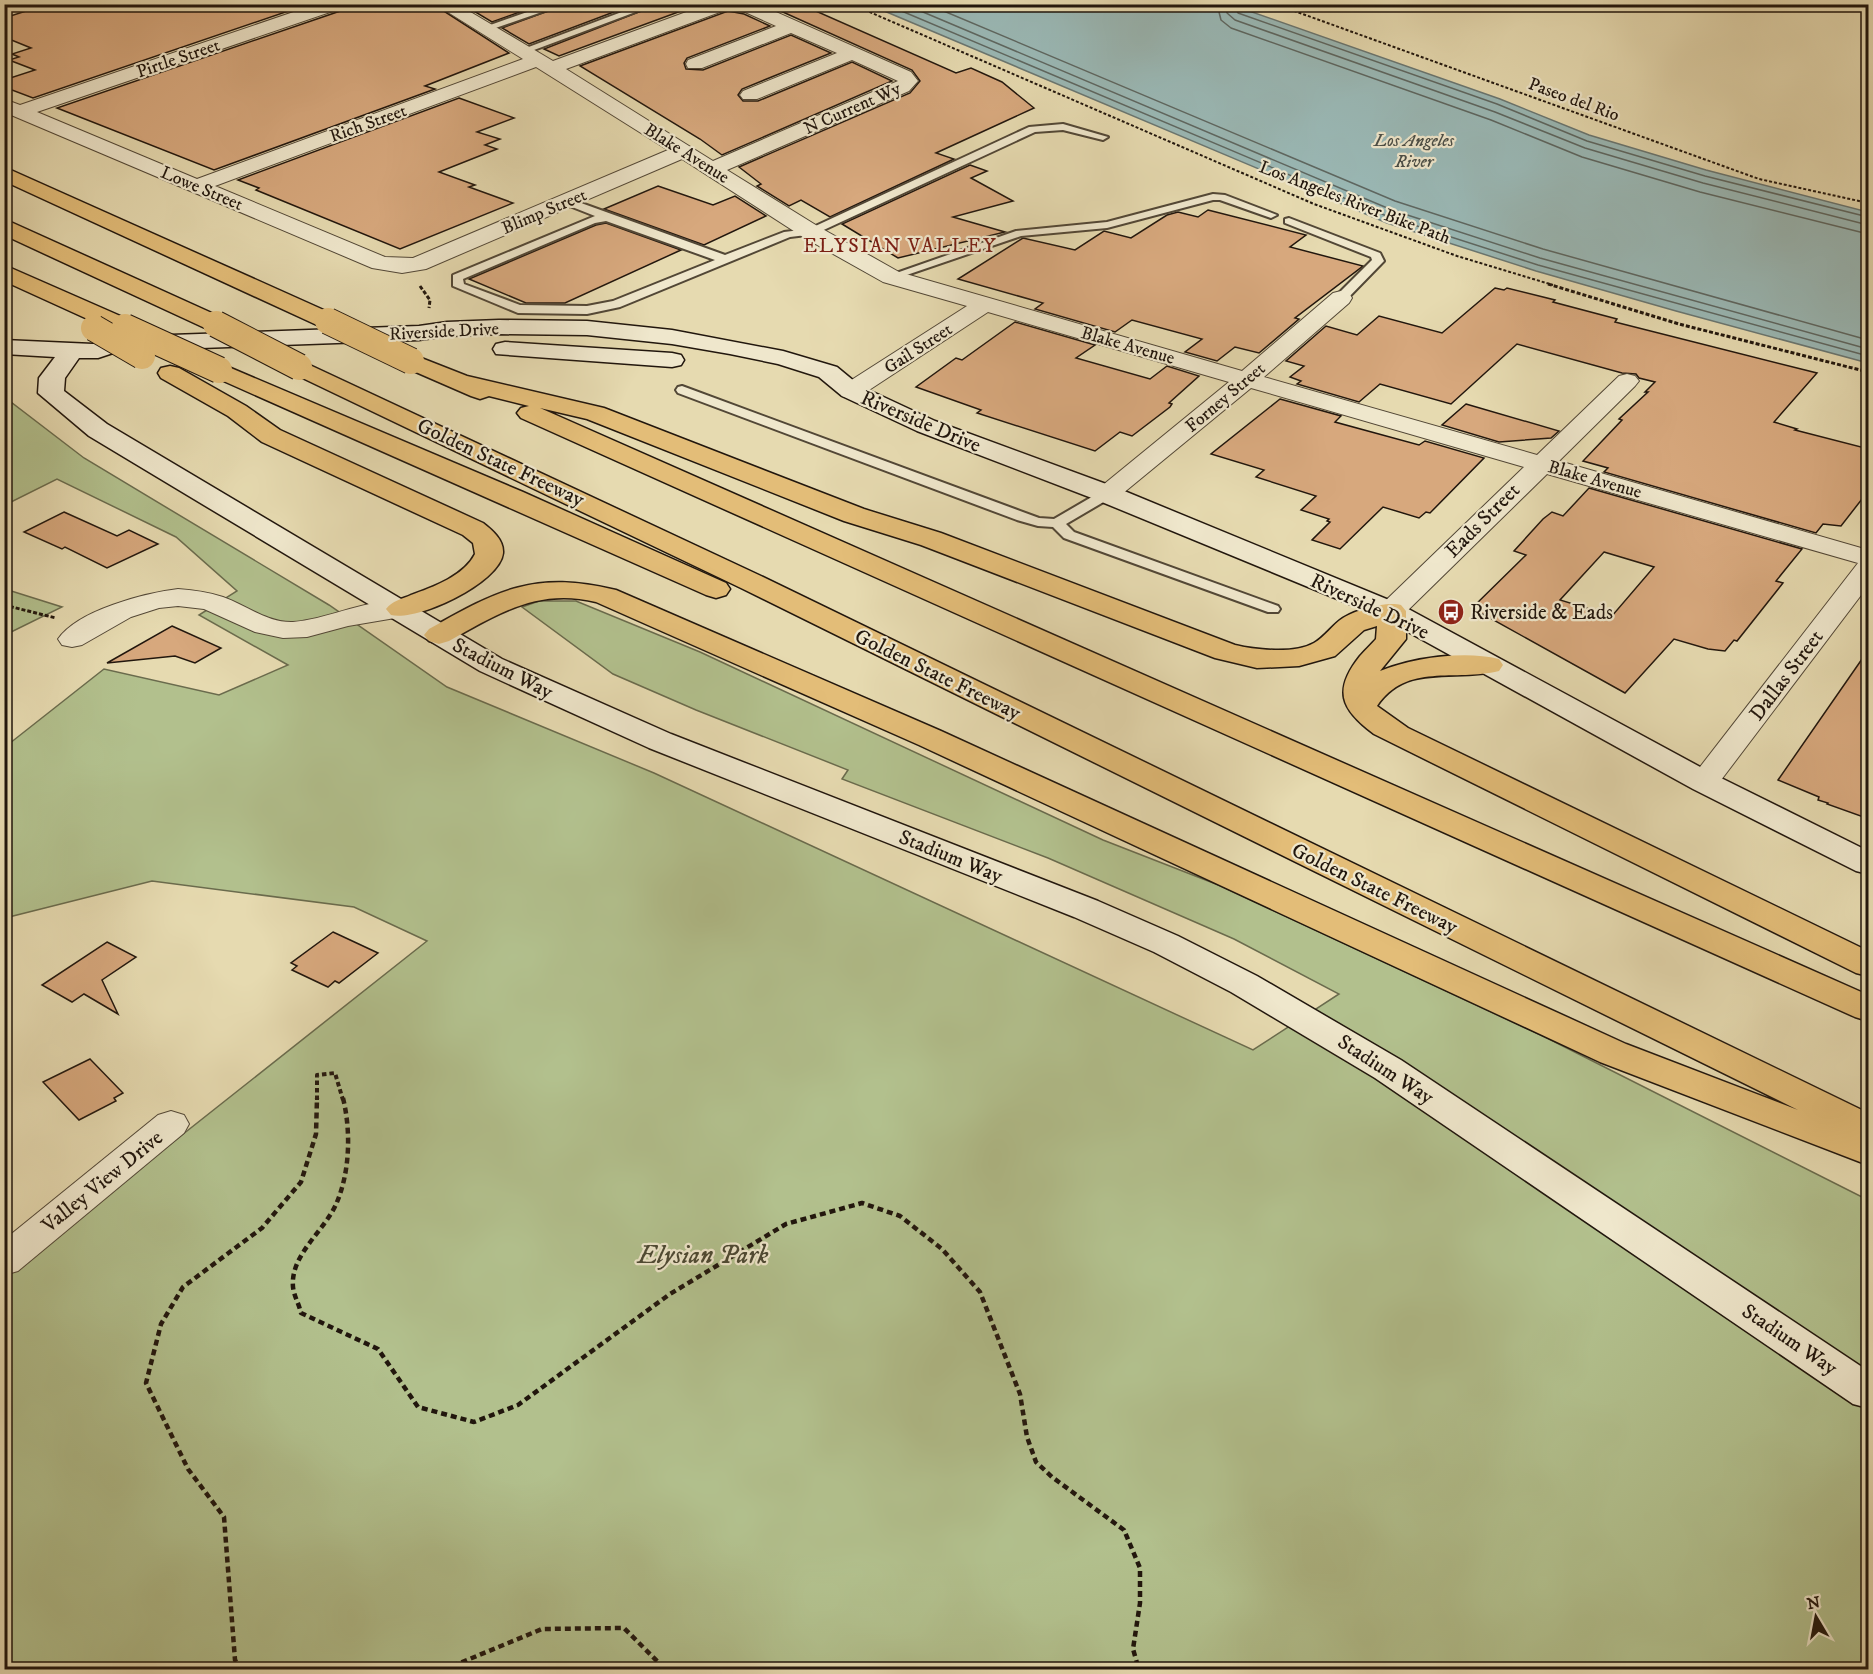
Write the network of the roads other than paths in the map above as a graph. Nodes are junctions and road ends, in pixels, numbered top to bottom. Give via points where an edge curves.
1 (336, 4) edge
2 (444, 4) edge
3 (561, 4) edge
4 (653, 4) edge
5 (725, 5) edge
6 (792, 26) junction
7 (484, 29) junction
8 (853, 53) junction
9 (537, 60) junction
10 (695, 64) dead end
11 (750, 95) dead end
12 (12, 108) edge
13 (1103, 137) dead end
14 (684, 151) junction
15 (713, 169) junction
16 (4, 173) edge
17 (198, 186) junction
18 (566, 201) junction
19 (1271, 215) dead end
20 (608, 217) junction
21 (1289, 221) dead end
22 (4, 226) edge
23 (811, 232) junction
24 (724, 259) junction
25 (402, 266) joint
26 (4, 272) edge
27 (891, 277) junction
28 (4, 283) edge
29 (1341, 298) joint
30 (985, 304) junction
31 (89, 343) junction
32 (4, 347) edge
33 (415, 347) junction
34 (1246, 379) junction
35 (1627, 381) dead end
36 (460, 382) junction
37 (681, 390) dead end
38 (851, 391) junction
39 (1540, 463) junction
40 (1107, 494) junction
41 (1057, 523) junction
42 (1869, 558) edge
43 (1869, 568) edge
44 (401, 609) junction
45 (1273, 609) dead end
46 (1391, 611) junction
47 (80, 633) road end
48 (439, 635) junction
49 (1488, 665) junction
50 (946, 679) junction
51 (1362, 706) junction
52 (1704, 782) junction
53 (1869, 864) edge
54 (1869, 965) edge
55 (1869, 1009) edge
56 (171, 1124) dead end
57 (1869, 1129) edge
58 (1869, 1152) edge
59 (4, 1261) edge
60 (1869, 1392) edge

1 - 12 street, Pirtle Street
2 - 7 street, Blake Avenue
3 - 7 lane
4 - 9 lane
5 - 6 street, N Current Wy via 749,7
5 - 9 street, N Current Wy
6 - 8 street, N Current Wy
6 - 10 street
7 - 9 street, Blake Avenue
8 - 11 street
8 - 15 street, N Current Wy via 904,76 906,85
9 - 14 street, Blake Avenue
9 - 17 street, Rich Street
12 - 17 street, Lowe Street
13 - 23 lane via 1063,127 1033,129
14 - 15 street, Blake Avenue
14 - 18 street, Blimp Street
15 - 23 street, Blake Avenue
16 - 33 highway, bridge via 328,321
17 - 25 street, Lowe Street via 380,263
18 - 20 lane
18 - 25 street, Blimp Street via 418,264
19 - 27 lane via 1213,197 1107,225 1020,233
20 - 24 lane
20 - 24 lane via 592,220 457,277 459,286 518,309 587,310 616,304
21 - 29 lane via 1376,255 1378,261
22 - 50 highway, Golden State Freeway, bridge via 216,324
23 - 24 lane via 788,234
23 - 27 street, Blake Avenue
26 - 50 highway, bridge via 774,616
27 - 30 street, Blake Avenue
28 - 31 highway
29 - 34 street, Forney Street
30 - 34 street, Blake Avenue
30 - 38 street, Gail Street
31 - 32 main road, Riverside Drive
31 - 33 main road, Riverside Drive
31 - 38 main road, Riverside Drive via 111,360 441,349 574,352 722,367 799,387
31 - 44 main road, Stadium Way via 52,378 51,393 142,457
31 - 44 highway, bridge via 170,373 237,411 271,436 473,529 487,542 489,551 472,575 437,596
33 - 36 highway
33 - 38 main road, Riverside Drive via 447,329 587,328 672,337 783,358 828,372
34 - 39 street, Blake Avenue
34 - 40 street, Forney Street
35 - 39 street, Eads Street
36 - 46 highway via 595,413 1226,652 1257,659 1299,657 1324,650 1354,624
36 - 55 highway
37 - 41 lane via 1022,517
38 - 40 main road, Riverside Drive via 926,426
39 - 42 street, Blake Avenue
39 - 46 street, Eads Street
40 - 41 lane
40 - 46 main road, Riverside Drive
41 - 45 lane via 1069,535
43 - 52 street, Dallas Street
44 - 47 street via 285,630 198,598 175,598 126,609
44 - 48 main road, Stadium Way
46 - 49 main road, Riverside Drive
46 - 51 highway via 1390,640 1359,676 1355,692
48 - 58 highway via 503,600 529,591 585,589 606,596 930,738 1613,1053
48 - 60 main road, Stadium Way via 491,665 617,722 1086,909 1244,984 1388,1069
49 - 51 highway via 1433,668 1392,676 1377,685
49 - 52 main road, Riverside Drive
50 - 57 highway, Golden State Freeway
51 - 54 highway via 1376,722 1397,735
52 - 53 main road, Riverside Drive
56 - 59 street, Valley View Drive

